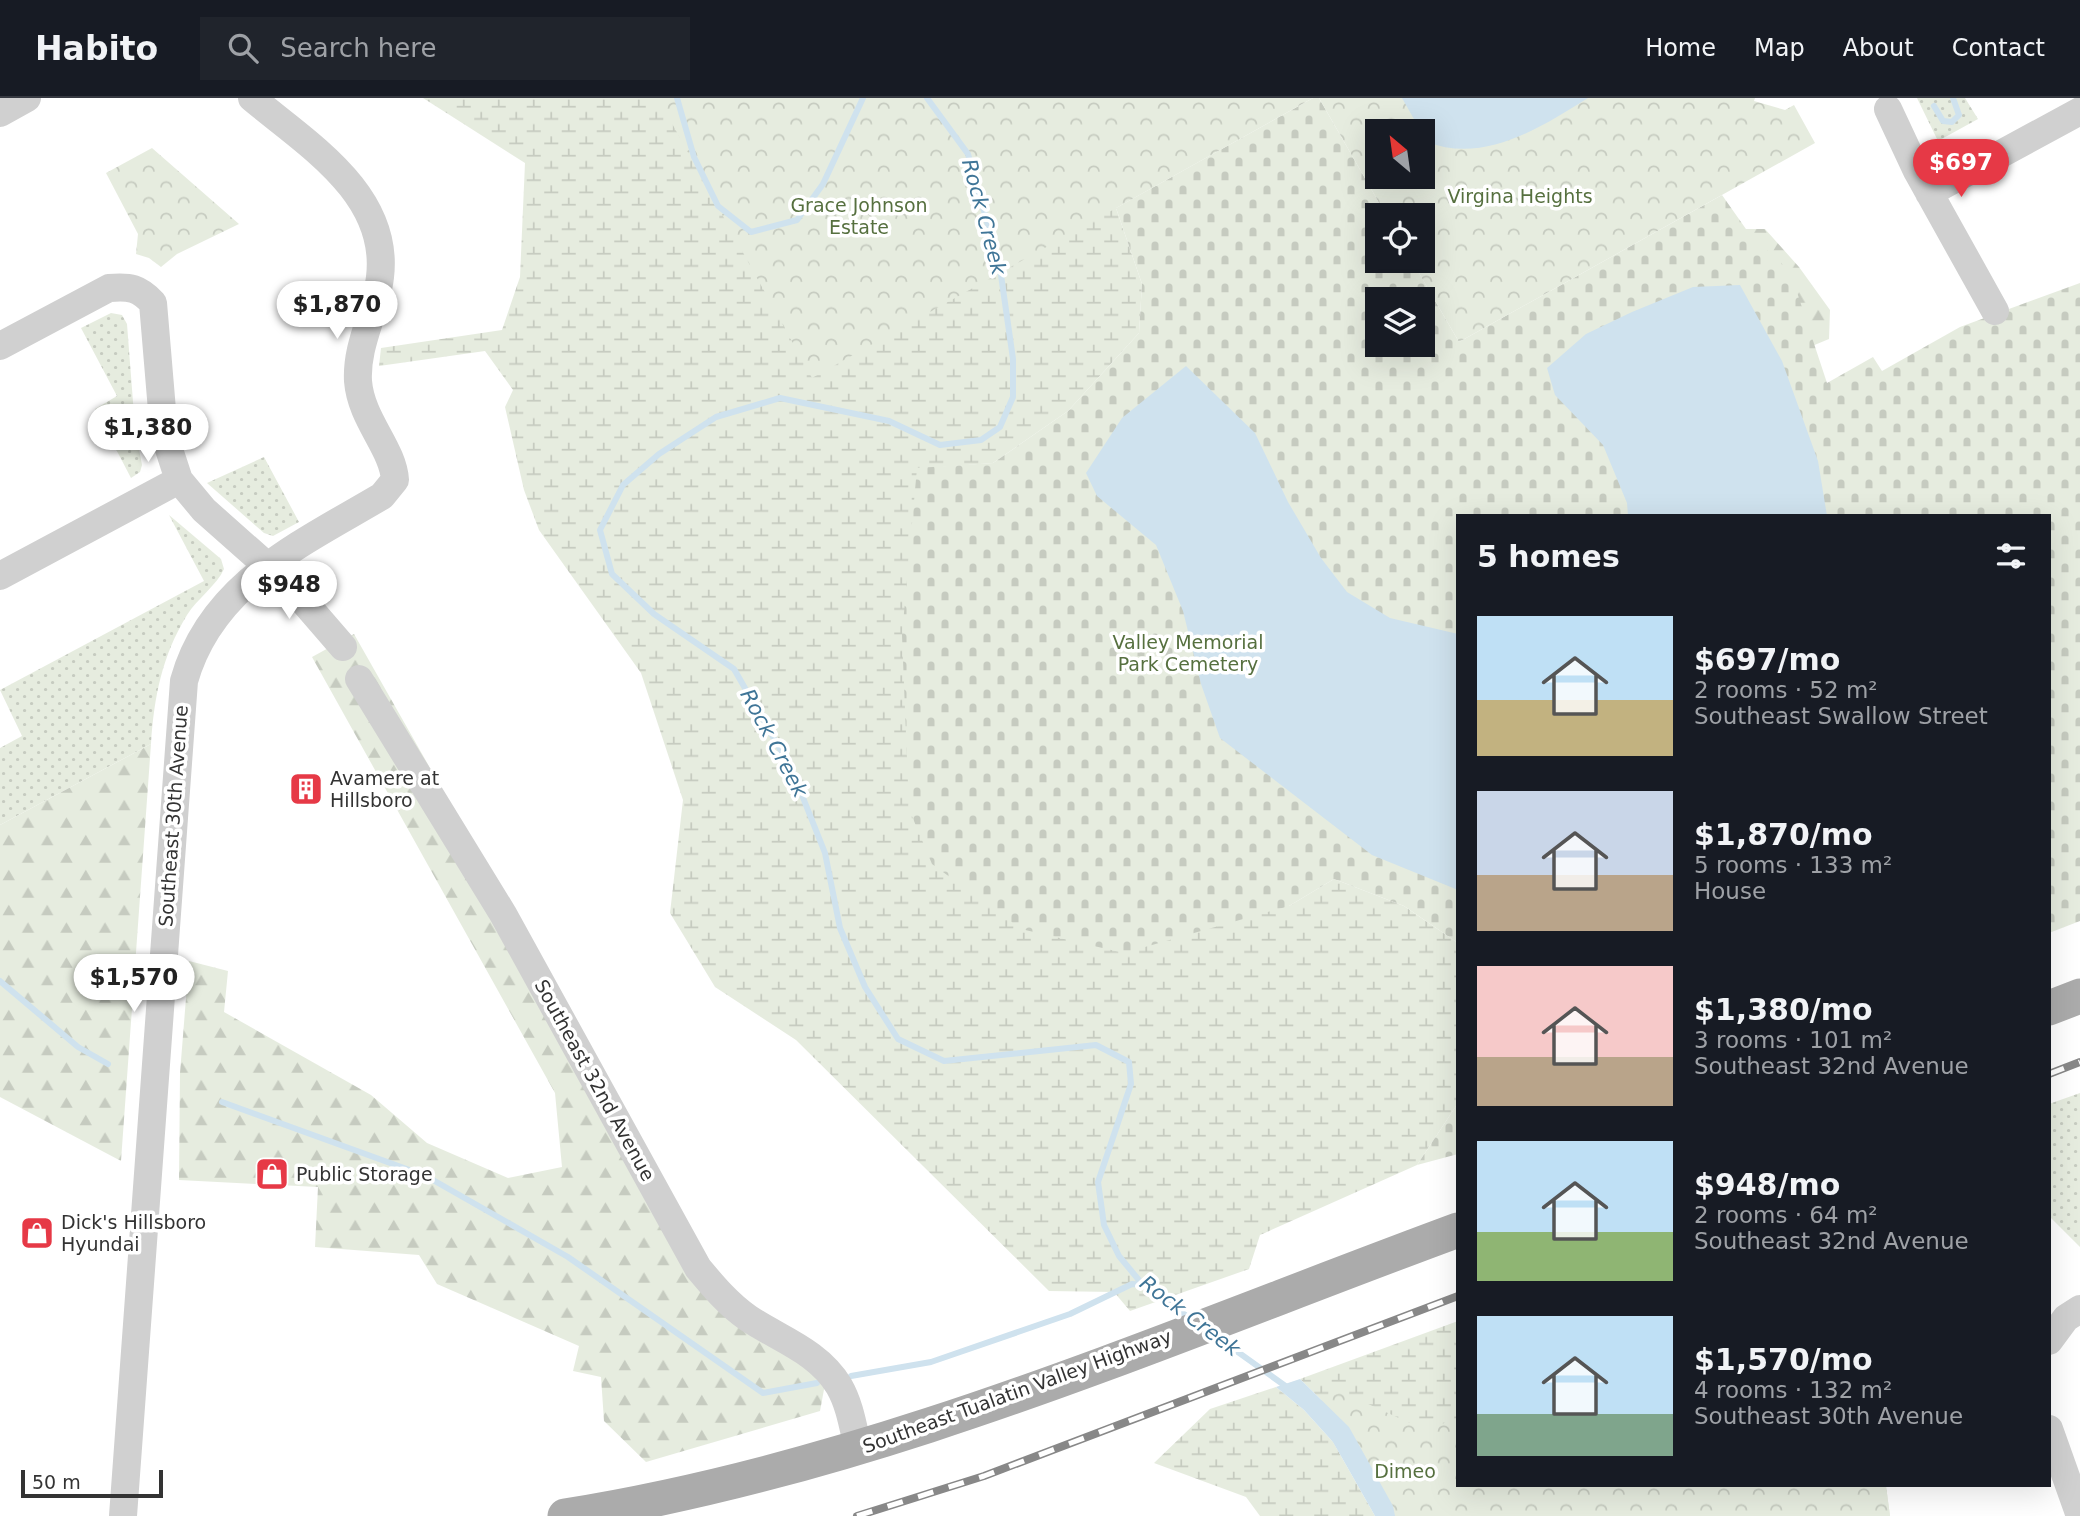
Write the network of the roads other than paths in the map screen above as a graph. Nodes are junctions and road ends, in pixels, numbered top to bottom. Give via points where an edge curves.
1 (27, 98) edge
2 (252, 98) edge
3 (1888, 109) dead end
4 (2080, 111) edge
5 (0, 113) edge
6 (1929, 193) junction
7 (1995, 311) dead end
8 (0, 346) edge
9 (179, 480) junction
10 (267, 564) junction
11 (0, 576) edge
12 (343, 647) dead end
13 (359, 679) dead end
14 (2080, 996) edge
15 (2051, 1007) edge
16 (1456, 1231) edge
17 (2080, 1308) edge
18 (2051, 1338) edge
19 (2051, 1435) edge
20 (858, 1448) junction
21 (123, 1516) edge
22 (565, 1516) edge
23 (2080, 1516) edge

1 - 5 street
2 - 10 street, Southeast 30th Avenue via 348,180 369,212 380,255 380,276 363,338 358,382 366,417 395,480 382,496
3 - 6 street
4 - 6 street
6 - 7 street
8 - 9 street via 109,288 141,290 153,303 164,434
9 - 10 street via 204,510
9 - 11 street
10 - 12 street
10 - 21 street, Southeast 30th Avenue via 225,604 201,636 180,706
13 - 20 street, Southeast 32nd Avenue via 503,914 698,1268 747,1318 810,1354 837,1383
14 - 15 main road
16 - 20 main road, Southeast Tualatin Valley Highway
17 - 18 street
19 - 23 street
20 - 22 main road, Southeast Tualatin Valley Highway via 709,1489

